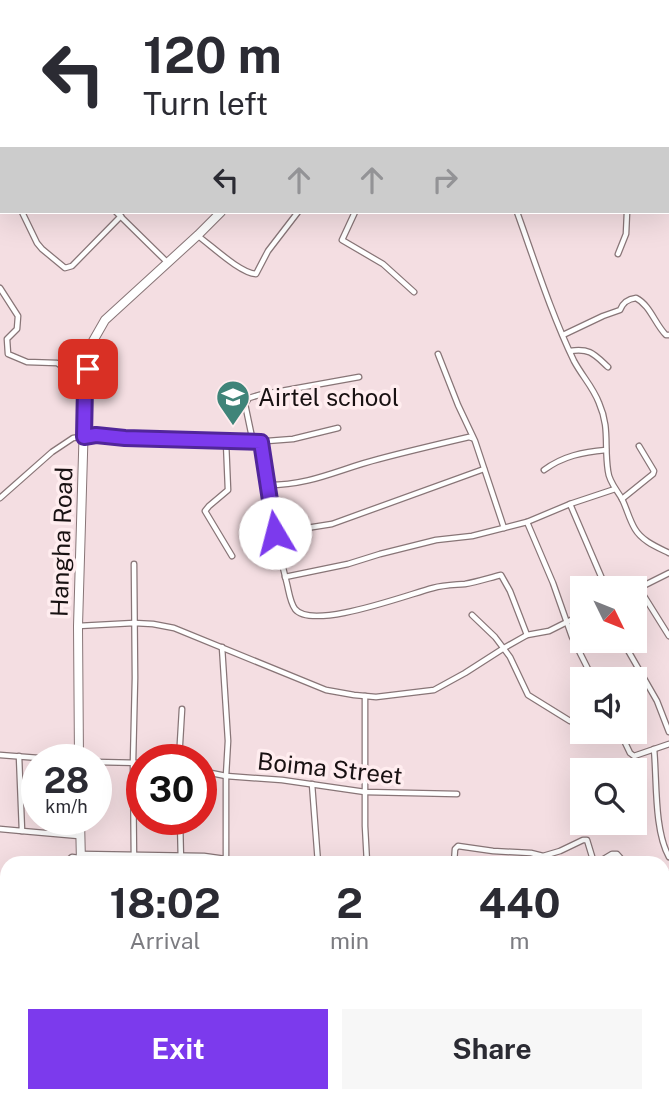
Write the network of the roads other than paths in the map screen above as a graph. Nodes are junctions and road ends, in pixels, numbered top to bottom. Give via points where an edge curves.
1 (23, 214) edge
2 (119, 214) edge
3 (219, 214) edge
4 (296, 214) edge
5 (354, 214) edge
6 (518, 214) edge
7 (627, 214) edge
8 (198, 235) junction
9 (618, 254) dead end
10 (167, 262) junction
11 (0, 288) edge
12 (414, 292) dead end
13 (563, 335) junction
14 (669, 335) edge
15 (570, 351) junction
16 (438, 354) dead end
17 (64, 368) dead end
18 (608, 368) dead end
19 (359, 377) dead end
20 (338, 428) dead end
21 (84, 437) junction
22 (472, 438) junction
23 (226, 442) junction
24 (253, 442) junction
25 (261, 442) junction
26 (639, 446) dead end
27 (606, 450) junction
28 (484, 469) junction
29 (544, 470) dead end
30 (268, 485) junction
31 (615, 489) junction
32 (0, 498) edge
33 (622, 499) junction
34 (570, 504) junction
35 (527, 522) junction
36 (504, 528) junction
37 (275, 533) junction
38 (669, 553) edge
39 (232, 556) dead end
40 (134, 564) dead end
41 (669, 573) edge
42 (602, 576) edge
43 (285, 577) junction
44 (648, 584) edge
45 (648, 605) edge
46 (472, 615) dead end
47 (570, 620) edge
48 (567, 622) junction
49 (134, 624) junction
50 (78, 626) junction
51 (527, 635) junction
52 (669, 636) edge
53 (222, 647) junction
54 (503, 648) junction
55 (629, 653) edge
56 (586, 667) edge
57 (365, 696) junction
58 (182, 709) dead end
59 (570, 721) dead end
60 (669, 732) edge
61 (79, 744) edge
62 (133, 744) edge
63 (180, 744) edge
64 (626, 744) edge
65 (669, 744) edge
66 (654, 749) junction
67 (0, 755) edge
68 (19, 756) joint
69 (217, 774) edge
70 (226, 775) junction
71 (312, 784) junction
72 (365, 792) junction
73 (457, 794) dead end
74 (21, 806) edge
75 (0, 829) edge
76 (21, 831) edge
77 (68, 835) edge
78 (133, 835) edge
79 (180, 835) edge
80 (80, 836) joint
81 (133, 855) junction
82 (81, 856) edge
83 (116, 856) edge
84 (180, 856) junction
85 (204, 856) edge
86 (226, 856) edge
87 (317, 856) edge
88 (367, 856) edge
89 (454, 856) edge
90 (543, 856) edge
91 (543, 856) edge
92 (593, 856) edge
93 (669, 856) edge

1 - 2 street via 41,249 65,268 72,266
2 - 10 street
3 - 8 highway, Hangha Road
4 - 8 street via 256,274 236,265
5 - 12 street via 343,242 369,254
6 - 13 street
7 - 9 street
8 - 10 highway, Hangha Road
10 - 21 highway, Hangha Road via 97,331 85,386
11 - 17 street via 18,316 17,329 7,339 8,354
13 - 14 street via 636,298
13 - 15 street
15 - 18 street via 590,351
15 - 27 street via 604,415
16 - 22 street
19 - 24 street via 249,398 246,404
20 - 25 street
21 - 23 street
21 - 32 street via 62,444
21 - 50 highway, Hangha Road
22 - 28 street
22 - 30 street via 376,459 307,482
23 - 24 street
23 - 39 street via 228,490 205,511
24 - 25 street
25 - 30 street
26 - 33 street via 654,471
27 - 29 street via 583,452
27 - 31 street via 608,476
28 - 36 street
28 - 37 street via 332,524
30 - 37 street
31 - 33 street
31 - 34 street
33 - 38 street via 637,532
34 - 35 street
34 - 42 street
35 - 36 street
35 - 48 street
36 - 43 street
37 - 43 street
40 - 49 street
41 - 44 street
43 - 51 street via 294,608 305,616 357,610 501,575
45 - 52 street
46 - 54 street
47 - 48 street
48 - 51 street
48 - 56 street
49 - 50 street
49 - 53 street via 174,628
49 - 62 street
50 - 61 highway, Hangha Road
51 - 54 street
53 - 57 street via 326,690
53 - 70 street
54 - 57 street via 434,690
54 - 59 street via 528,695
55 - 60 street
57 - 72 street
58 - 63 street
64 - 66 street via 631,755
65 - 66 street
66 - 93 street via 660,829
67 - 68 street
68 - 74 street
69 - 70 street, Boima Street
70 - 71 street, Boima Street
70 - 86 street
71 - 72 street, Boima Street
71 - 87 street
72 - 73 street, Boima Street
72 - 88 street
75 - 76 street
77 - 80 street
78 - 81 street
79 - 84 street
80 - 82 highway
81 - 83 street
81 - 84 street
84 - 85 street
89 - 91 street via 458,846
90 - 92 street via 587,840

